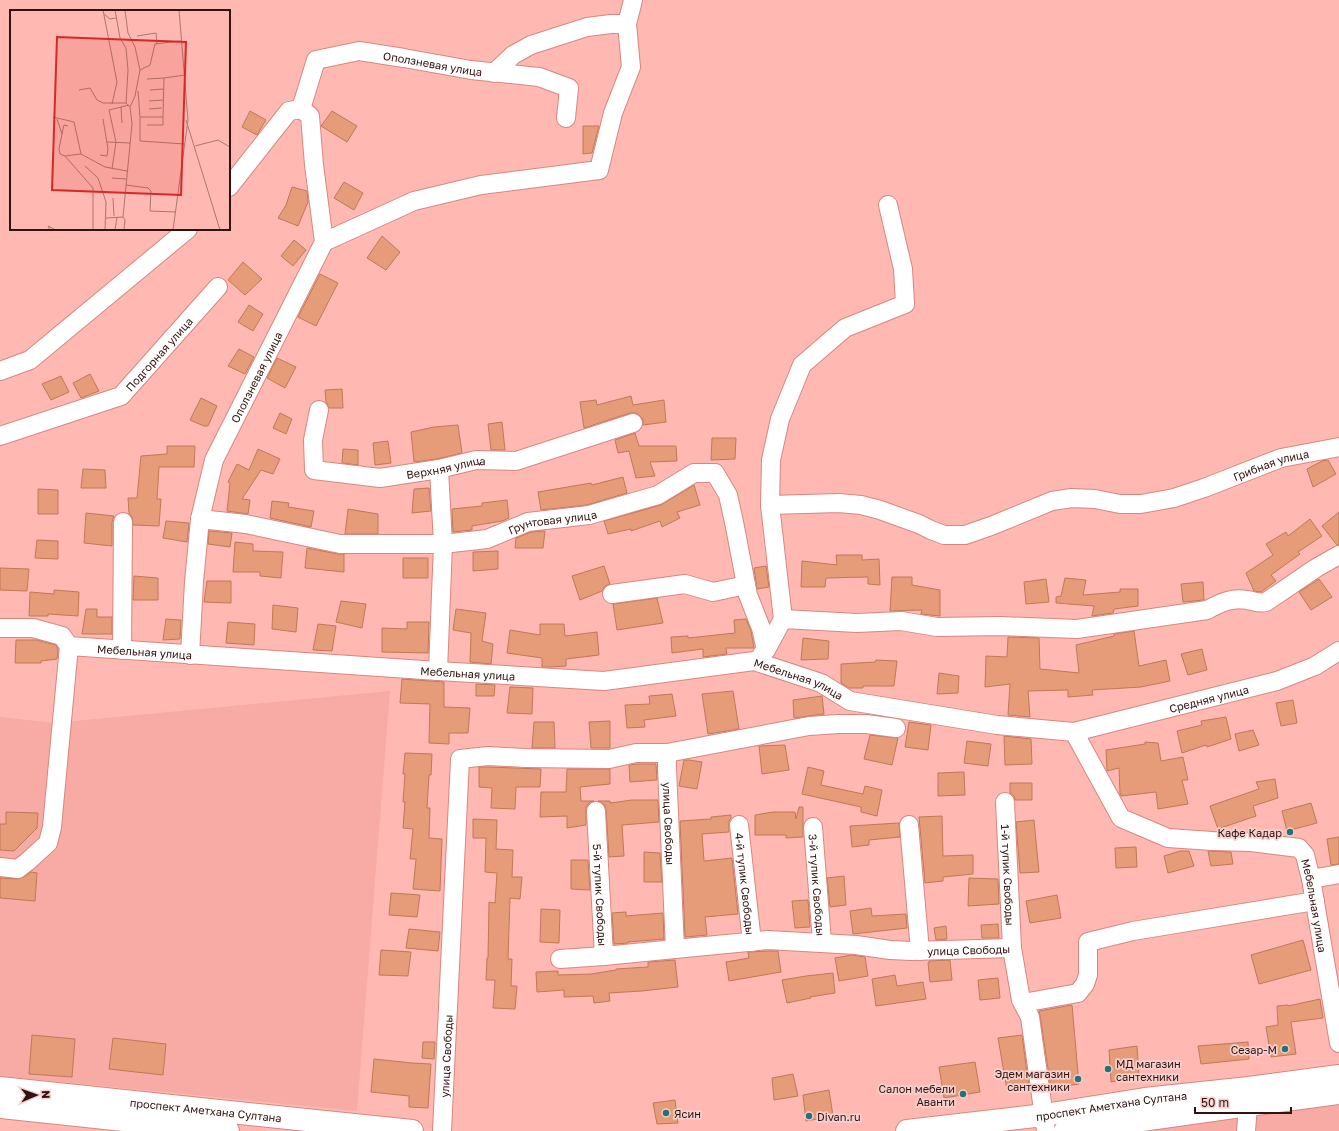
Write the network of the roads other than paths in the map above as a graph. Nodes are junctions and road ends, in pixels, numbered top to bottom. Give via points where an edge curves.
1 (633, 0) edge
2 (627, 24) junction
3 (494, 73) junction
4 (301, 109) junction
5 (566, 118) dead end
6 (230, 186) edge
7 (888, 205) dead end
8 (187, 230) edge
9 (324, 242) junction
10 (218, 287) dead end
11 (0, 371) edge
12 (319, 410) dead end
13 (634, 423) dead end
14 (0, 436) edge
15 (1339, 447) edge
16 (438, 469) junction
17 (770, 505) junction
18 (200, 519) junction
19 (124, 522) dead end
20 (443, 544) junction
21 (1339, 556) edge
22 (746, 585) junction
23 (612, 594) dead end
24 (783, 619) junction
25 (0, 628) edge
26 (69, 646) junction
27 (122, 650) junction
28 (1339, 651) edge
29 (190, 655) junction
30 (760, 655) junction
31 (438, 672) junction
32 (896, 728) dead end
33 (1074, 732) junction
34 (667, 753) junction
35 (1005, 802) dead end
36 (596, 811) dead end
37 (739, 825) dead end
38 (909, 825) dead end
39 (813, 827) dead end
40 (0, 867) edge
41 (1339, 874) edge
42 (1311, 879) junction
43 (1315, 901) junction
44 (752, 942) junction
45 (822, 942) junction
46 (1012, 948) junction
47 (675, 949) junction
48 (920, 950) junction
49 (604, 956) junction
50 (560, 959) dead end
51 (1332, 960) edge
52 (1023, 1003) junction
53 (1339, 1043) edge
54 (1339, 1076) edge
55 (0, 1088) edge
56 (1339, 1093) edge
57 (1248, 1096) junction
58 (0, 1107) edge
59 (1045, 1123) edge
60 (228, 1131) edge
61 (412, 1131) edge
62 (442, 1131) edge
63 (907, 1131) edge
64 (1065, 1131) edge
65 (1246, 1131) edge

1 - 2 street
2 - 3 street via 587,27 531,45 513,55
2 - 9 street via 631,68 613,113 599,170 481,185 414,201
3 - 4 street, Оползневая улица via 359,51 316,60
3 - 5 street, Оползневая улица via 539,77 569,88
4 - 6 street via 289,111
4 - 9 street via 310,116
7 - 17 street via 903,269 905,304 845,328 802,365 780,419 770,460
8 - 11 street via 30,360
9 - 18 street, Оползневая улица via 214,460
10 - 14 street, Подгорная улица via 121,396
12 - 16 street, Верхняя улица via 313,440 314,470 380,478
13 - 16 street, Верхняя улица via 516,461 476,460
15 - 17 street, Грибная улица via 1281,458 1174,498 1141,504 1072,498 1052,501 965,535 944,535 861,505
16 - 20 street
17 - 24 street
18 - 20 street, Грунтовая улица via 246,524 340,544
18 - 29 street, Оползневая улица
19 - 27 street
20 - 22 street, Грунтовая улица via 488,540 528,522 589,515 658,495 694,473 715,473 728,495
20 - 31 street
21 - 24 street via 1316,568 1266,602 1234,598 1207,610 1077,629 937,627 901,621 856,623
22 - 23 street via 713,592 684,584
22 - 30 street, Грунтовая улица via 761,628
24 - 30 street
25 - 26 street via 33,628 62,636
26 - 27 street, Мебельная улица
26 - 40 street via 52,827 48,843 18,869
27 - 29 street, Мебельная улица
28 - 33 street, Средняя улица via 1315,666 1276,681
29 - 31 street, Мебельная улица
30 - 31 street, Мебельная улица via 604,681
30 - 33 street, Мебельная улица via 820,683 850,702 997,725
32 - 34 street via 866,724 809,726
33 - 42 street, Мебельная улица via 1121,818 1168,838 1252,842 1300,848 1305,855
34 - 47 street, улица Свободы
34 - 62 street, улица Свободы via 636,753 609,759 488,756 460,759
35 - 46 street, 1-й тупик Свободы
36 - 49 street, 5-й тупик Свободы
37 - 44 street, 4-й тупик Свободы
38 - 48 street
39 - 45 street, 3-й тупик Свободы
41 - 42 street
42 - 43 street, Мебельная улица
43 - 51 street, Мебельная улица
43 - 52 street via 1133,931 1088,942 1088,975 1078,992
44 - 45 street, улица Свободы
44 - 47 street, улица Свободы
45 - 48 street, улица Свободы via 890,950
46 - 48 street, улица Свободы
46 - 52 street, улица Свободы
47 - 49 street, 5-й тупик Свободы
49 - 50 street
51 - 53 street, Мебельная улица
52 - 59 street, улица Свободы via 1030,1016
54 - 57 main road, проспект Аметхана Султана
55 - 61 main road, проспект Аметхана Султана
56 - 57 main road
57 - 59 main road, проспект Аметхана Султана via 1145,1099
57 - 64 main road
57 - 65 street
58 - 60 main road
59 - 63 main road, проспект Аметхана Султана

